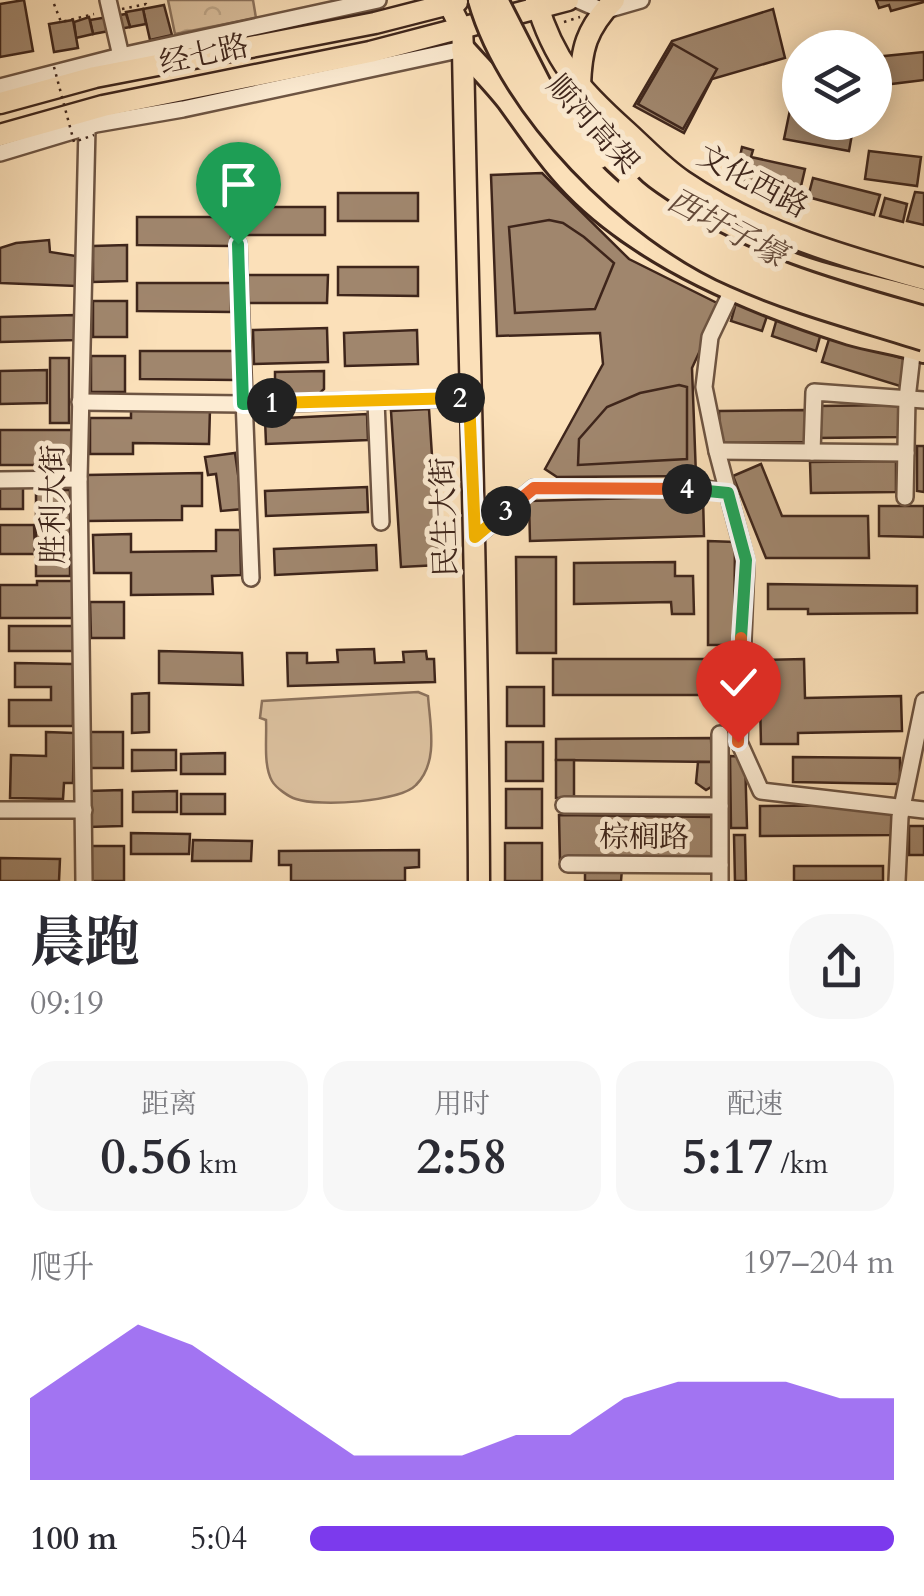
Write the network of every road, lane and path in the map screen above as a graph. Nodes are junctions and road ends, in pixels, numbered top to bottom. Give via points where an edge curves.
1 (378, 0) edge
2 (480, 0) edge
3 (496, 0) edge
4 (568, 0) edge
5 (578, 0) edge
6 (641, 0) edge
7 (447, 2) edge
8 (349, 3) edge
9 (54, 4) dead end
10 (148, 4) edge
11 (608, 5) edge
12 (109, 6) edge
13 (535, 12) edge
14 (467, 35) junction
15 (120, 56) junction
16 (54, 67) dead end
17 (0, 87) edge
18 (580, 90) junction
19 (0, 103) edge
20 (91, 131) junction
21 (0, 134) edge
22 (0, 152) edge
23 (238, 244) dead end
24 (655, 257) dead end
25 (924, 279) edge
26 (729, 297) junction
27 (924, 302) edge
28 (924, 318) edge
29 (921, 351) edge
30 (469, 398) junction
31 (906, 399) junction
32 (376, 400) junction
33 (924, 400) edge
34 (80, 402) junction
35 (243, 404) junction
36 (717, 452) junction
37 (812, 452) junction
38 (906, 452) junction
39 (79, 479) junction
40 (0, 480) edge
41 (534, 488) joint
42 (707, 489) joint
43 (728, 493) junction
44 (906, 497) dead end
45 (381, 522) dead end
46 (475, 537) junction
47 (251, 578) dead end
48 (924, 702) edge
49 (720, 734) dead end
50 (564, 805) dead end
51 (720, 806) junction
52 (902, 807) junction
53 (0, 810) edge
54 (84, 810) junction
55 (924, 810) edge
56 (568, 864) dead end
57 (720, 873) edge
58 (84, 881) edge
59 (479, 881) edge
60 (897, 881) edge

1 - 8 street
2 - 29 highway, 顺河高架, bridge via 524,94 623,202 733,274
3 - 28 highway, 顺河高架, bridge via 541,88 635,193 741,258
4 - 13 main road, 经七路
5 - 11 street
6 - 11 street
7 - 14 main road
7 - 19 main road, 经七路 via 375,24 96,77
8 - 15 street
9 - 12 path via 62,22
10 - 12 path
11 - 13 path
11 - 18 main road via 580,54
12 - 15 street
13 - 14 main road, 经七路, bridge
13 - 18 main road, 文化西路
14 - 20 street
14 - 21 main road, 经七路 via 103,106
14 - 29 highway via 506,98 600,210 754,300
14 - 30 main road, 民生大街
15 - 17 street
16 - 20 path, bridge via 74,142
18 - 25 main road, 文化西路 via 681,180 748,219
18 - 27 highway via 614,143 729,233 770,256
20 - 22 street
20 - 34 street, 胜利大街
23 - 35 street
24 - 26 street
26 - 29 street
26 - 36 street via 710,337 704,387
29 - 31 street
30 - 32 street
30 - 46 main road, 民生大街
31 - 33 street
31 - 37 street via 814,392
31 - 38 street
32 - 35 street
32 - 45 street
34 - 35 street
34 - 39 street, 胜利大街
35 - 47 street
36 - 37 street
36 - 43 street
37 - 38 street
38 - 44 street
39 - 40 street
39 - 54 street, 胜利大街
41 - 42 path
41 - 46 street
42 - 43 street
43 - 52 street via 746,560 738,742 761,791
46 - 59 main road, 民生大街
48 - 52 street
49 - 51 street
50 - 51 street
51 - 57 street
52 - 55 street
52 - 60 street
53 - 54 street
54 - 58 street, 胜利大街
56 - 57 street, 棕榈路

